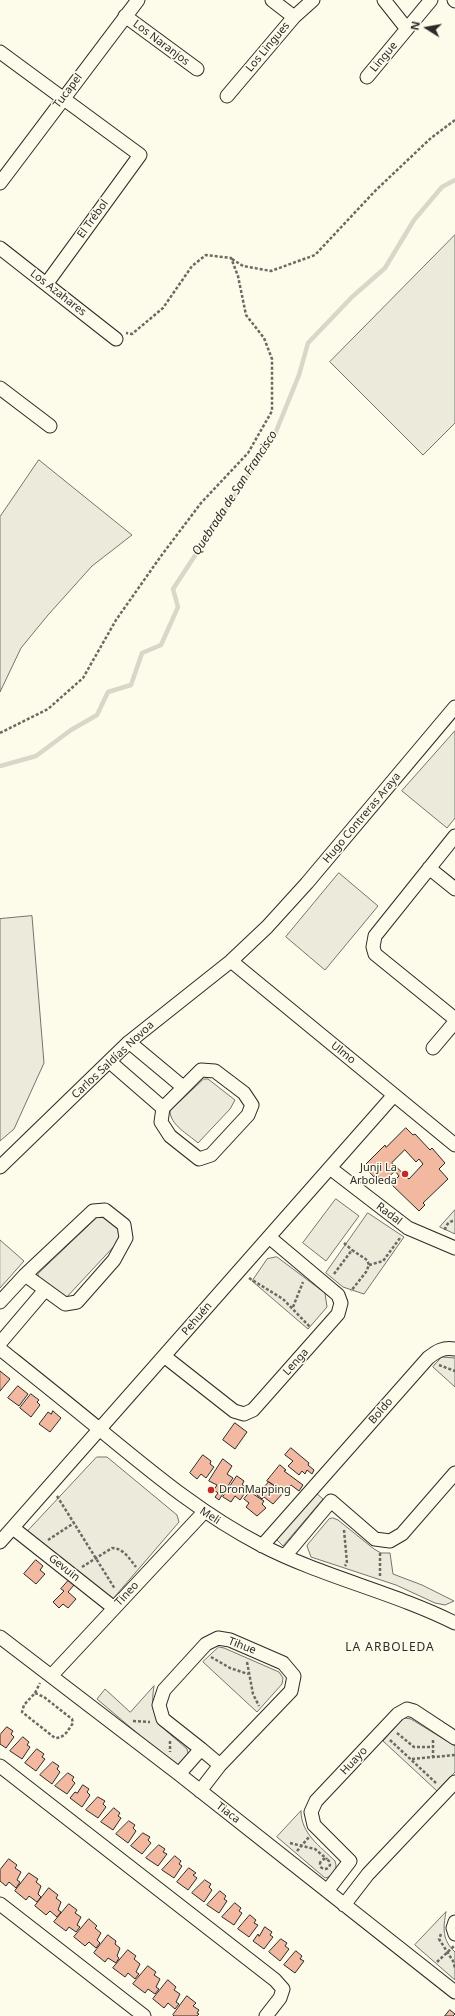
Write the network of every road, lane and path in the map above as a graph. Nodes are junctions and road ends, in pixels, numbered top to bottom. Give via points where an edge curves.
1 (138, 0) edge
2 (272, 0) edge
3 (313, 0) edge
4 (384, 0) edge
5 (431, 0) edge
6 (125, 16) junction
7 (294, 17) junction
8 (407, 29) junction
9 (0, 52) edge
10 (197, 69) dead end
11 (367, 77) dead end
12 (227, 96) dead end
13 (62, 99) junction
14 (455, 120) edge
15 (0, 183) edge
16 (0, 248) edge
17 (231, 258) junction
18 (46, 283) junction
19 (106, 331) junction
20 (116, 339) dead end
21 (0, 388) edge
22 (50, 426) dead end
23 (455, 707) edge
24 (0, 733) edge
25 (455, 836) edge
26 (429, 868) junction
27 (455, 889) edge
28 (267, 927) joint
29 (231, 961) junction
30 (455, 1021) edge
31 (129, 1042) junction
32 (433, 1048) dead end
33 (110, 1062) junction
34 (182, 1087) junction
35 (394, 1095) junction
36 (163, 1108) junction
37 (455, 1145) edge
38 (0, 1167) edge
39 (330, 1168) junction
40 (408, 1228) junction
41 (269, 1237) junction
42 (344, 1243) dead end
43 (455, 1248) edge
44 (352, 1250) junction
45 (369, 1265) junction
46 (309, 1270) junction
47 (237, 1273) junction
48 (25, 1275) junction
49 (326, 1284) junction
50 (45, 1290) junction
51 (0, 1302) edge
52 (342, 1303) junction
53 (293, 1307) junction
54 (317, 1338) junction
55 (0, 1343) edge
56 (0, 1349) edge
57 (455, 1350) edge
58 (164, 1356) junction
59 (100, 1429) junction
60 (455, 1474) edge
61 (50, 1485) junction
62 (314, 1486) junction
63 (331, 1501) junction
64 (204, 1512) junction
65 (353, 1520) junction
66 (74, 1523) junction
67 (13, 1528) junction
68 (380, 1539) junction
69 (0, 1542) edge
70 (37, 1546) junction
71 (262, 1546) junction
72 (285, 1556) junction
73 (96, 1558) junction
74 (72, 1574) junction
75 (144, 1576) junction
76 (339, 1577) junction
77 (380, 1592) junction
78 (118, 1604) junction
79 (455, 1622) edge
80 (0, 1637) edge
81 (246, 1647) junction
82 (201, 1650) junction
83 (249, 1674) junction
84 (51, 1676) junction
85 (44, 1697) joint
86 (264, 1719) junction
87 (385, 1728) junction
88 (455, 1738) edge
89 (433, 1746) dead end
90 (201, 1749) junction
91 (455, 1756) edge
92 (412, 1759) dead end
93 (220, 1765) junction
94 (0, 1766) edge
95 (179, 1774) junction
96 (455, 1782) edge
97 (200, 1791) junction
98 (445, 1792) junction
99 (317, 1828) junction
100 (289, 1861) junction
101 (350, 1861) junction
102 (330, 1863) joint
103 (368, 1874) junction
104 (327, 1891) junction
105 (0, 1904) edge
106 (344, 1905) junction
107 (455, 1922) edge
108 (455, 1934) edge
109 (455, 1946) edge
110 (455, 1962) edge
111 (455, 1968) edge
112 (428, 1971) junction
113 (455, 1992) edge
114 (144, 2016) edge
115 (266, 2016) edge

1 - 6 street, Tucapel
2 - 7 street
3 - 7 street, Los Lingues
4 - 8 street
5 - 8 street, Lingue
6 - 10 street, Los Naranjos
6 - 13 street, Tucapel
7 - 12 street, Los Lingues
8 - 11 street, Lingue
9 - 13 street
13 - 15 street, Tucapel
13 - 18 street, El Trébol via 140,155
14 - 17 path via 430,138 376,190 315,255 271,271 243,266
16 - 18 street, Los Azahares
17 - 19 path via 206,255 192,266 163,308 132,334
17 - 24 path via 238,276 246,316 264,338 272,359 272,411 248,453 202,503 161,556 116,620 83,678 48,709
18 - 19 street, Los Azahares
19 - 20 street, Los Azahares
21 - 22 street
23 - 28 street, Hugo Contreras Araya
25 - 26 street
26 - 27 street
26 - 30 street via 375,936 373,947 376,954
28 - 29 street, Carlos Saldías Novoa
29 - 31 street, Carlos Saldías Novoa
29 - 35 street, Ulmo
30 - 32 street
31 - 33 street, Carlos Saldías Novoa
31 - 34 street
33 - 36 street
33 - 38 street, Carlos Saldías Novoa
34 - 36 street
34 - 36 street via 201,1070 215,1071 244,1092 252,1105 248,1115 211,1155 199,1159 170,1136 160,1122
35 - 37 street, Ulmo
35 - 39 street, Pehuén
39 - 40 street, Radal
39 - 41 street, Pehuén
40 - 43 street, Radal
40 - 45 path via 383,1261
41 - 46 street
41 - 47 street, Pehuén
42 - 44 path
44 - 45 path via 367,1260
44 - 49 path
45 - 52 path
46 - 49 street
46 - 53 path
47 - 53 path via 266,1287
47 - 58 street, Pehuén
48 - 50 street
48 - 50 street via 93,1211 105,1210 124,1225 126,1238 114,1260 78,1302 65,1304
48 - 51 street
49 - 52 street via 338,1295
50 - 55 street
52 - 54 street, Lenga via 338,1314
53 - 54 path
54 - 58 street, Lenga via 253,1410 244,1414 234,1411
56 - 59 street, Meli
57 - 62 street, Boldo via 446,1348 428,1358
58 - 59 street, Pehuén
59 - 61 street, Pehuén
59 - 64 street, Meli
60 - 68 street via 402,1534 390,1540
61 - 66 path
61 - 67 street, Pehuén
62 - 63 street
62 - 71 street, Boldo
63 - 65 street
63 - 72 street
64 - 71 street, Meli
64 - 75 street, Tineo
65 - 68 street via 375,1538
65 - 76 path via 344,1528 347,1563
66 - 70 path
66 - 73 path
67 - 69 street, Pehuén
67 - 70 street, Gevuin
68 - 77 path
70 - 74 street, Gevuin
71 - 72 street, Meli
72 - 76 street, Meli
73 - 74 path
73 - 75 path via 112,1548 118,1548
73 - 78 path
74 - 78 street, Gevuin
75 - 78 street, Tineo
76 - 77 street, Meli
77 - 79 street, Meli
78 - 84 street, Tineo
80 - 84 street, Tiaca
81 - 82 street, Tihue via 218,1638 206,1644
81 - 83 path
81 - 86 street, Tihue via 283,1663 294,1676 291,1691
82 - 83 path via 230,1668
82 - 90 street, Tihue via 164,1690 159,1705 163,1719
83 - 86 path
84 - 95 street, Tiaca
85 - 85 path via 35,1693 24,1705 22,1712 55,1738 60,1738 73,1723 72,1719
86 - 93 street, Tihue
87 - 88 street, Huayo via 398,1714 407,1710 414,1711
87 - 89 path via 414,1747
87 - 98 path
87 - 99 street, Huayo via 316,1801 311,1812
90 - 93 street, Tihue
90 - 95 street
91 - 92 path
93 - 97 street, Tihue
94 - 115 street via 275,1980 283,1989 280,1998
95 - 97 street, Tiaca
96 - 98 street
97 - 100 street, Tiaca
98 - 103 street
99 - 100 path
99 - 101 street, Huayo
100 - 104 street, Tiaca
101 - 103 street, Huayo
101 - 104 street
102 - 102 path via 324,1859 320,1865 327,1869
103 - 106 street
104 - 106 street, Tiaca
105 - 114 street
106 - 112 street, Tiaca
107 - 108 street
109 - 112 path
110 - 111 path via 452,1961
112 - 113 street, Tiaca

